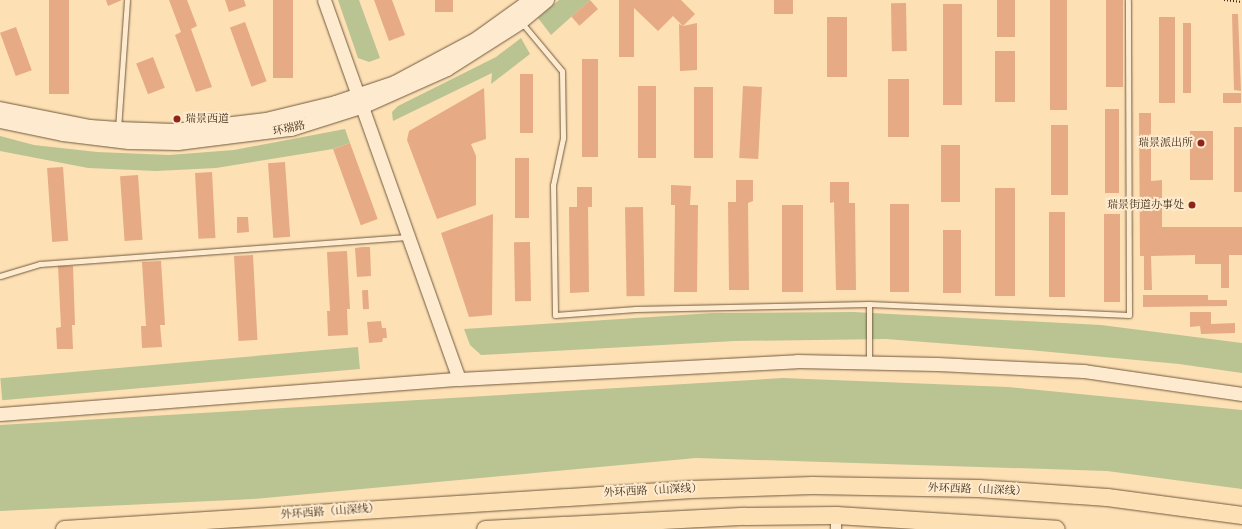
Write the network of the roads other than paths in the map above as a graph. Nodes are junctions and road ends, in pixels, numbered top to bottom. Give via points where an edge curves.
1 (128, 0) edge
2 (324, 0) edge
3 (531, 0) edge
4 (547, 0) edge
5 (1128, 0) edge
6 (521, 22) junction
7 (361, 101) junction
8 (0, 109) edge
9 (0, 121) edge
10 (118, 136) junction
11 (408, 237) junction
12 (0, 276) edge
13 (869, 304) junction
14 (869, 363) junction
15 (459, 379) junction
16 (1242, 394) edge
17 (0, 414) edge
18 (1242, 515) edge
19 (836, 522) edge
20 (64, 529) edge
21 (485, 529) edge
22 (1056, 529) edge

1 - 10 lane
2 - 7 street
3 - 7 main road, 环瑞路 via 477,39
4 - 6 main road, 环瑞路
5 - 13 lane via 1129,315
6 - 7 main road, 环瑞路 via 447,69
6 - 13 lane via 562,71 562,138 553,186 555,315 636,308
7 - 10 main road, 环瑞路 via 291,129 246,137 178,143
7 - 11 street
8 - 10 main road, 环瑞路 via 90,127
9 - 10 main road, 环瑞路
11 - 12 lane via 40,264
11 - 15 street
13 - 14 lane
14 - 15 street via 797,361
14 - 16 street via 1084,371
15 - 17 street
18 - 20 highway, 外环西路（山深线） via 1107,497 978,488 812,485 692,489
19 - 21 highway via 745,516
19 - 22 highway

